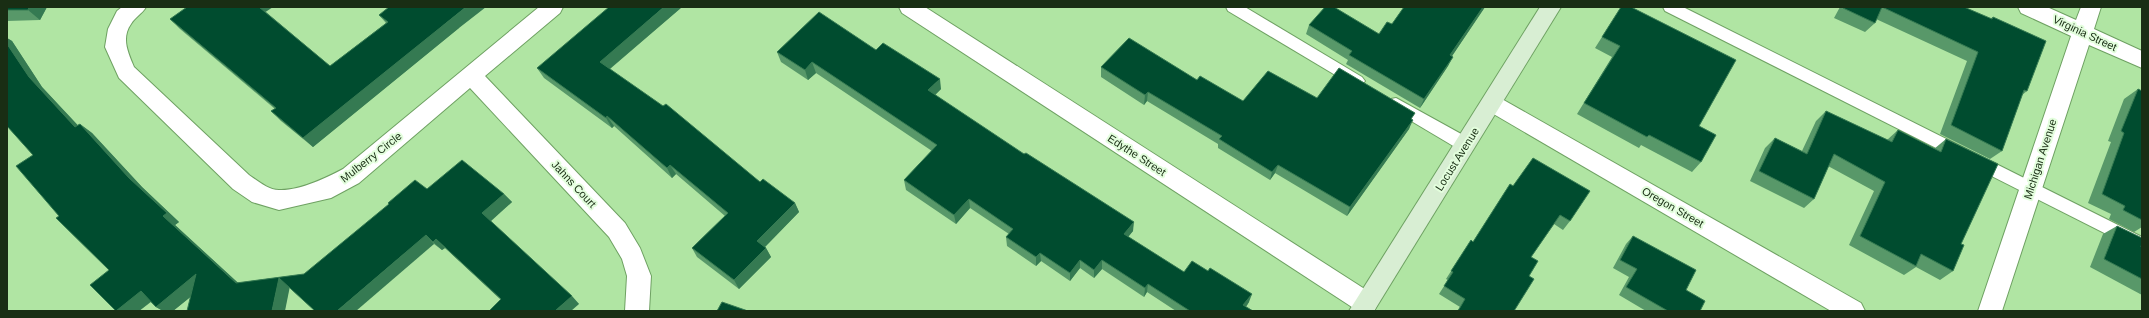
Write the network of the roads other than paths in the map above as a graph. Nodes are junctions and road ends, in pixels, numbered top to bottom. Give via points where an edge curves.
1 (136, 7) edge
2 (553, 7) edge
3 (909, 7) edge
4 (1233, 7) edge
5 (1551, 7) edge
6 (1670, 7) edge
7 (2028, 7) edge
8 (2091, 7) edge
9 (2082, 32) junction
10 (2142, 60) edge
11 (471, 75) junction
12 (1370, 88) edge
13 (1383, 96) edge
14 (1492, 103) junction
15 (1466, 144) junction
16 (2030, 189) junction
17 (2142, 245) edge
18 (1364, 307) edge
19 (637, 311) edge
20 (1853, 311) edge
21 (1990, 311) edge

1 - 11 street, Mulberry Circle via 124,17 118,29 115,47 126,72 241,182 260,194 279,200 323,191 350,176
2 - 11 street, Mulberry Circle
3 - 18 street, Edythe Street
4 - 12 lane
5 - 14 street, Locust Avenue
6 - 16 lane
7 - 9 street, Virginia Street
8 - 9 street, Michigan Avenue
9 - 10 street, Virginia Street
9 - 16 street, Michigan Avenue
11 - 19 street, Jahns Court via 617,230 632,255 639,276
13 - 15 lane
14 - 15 street, Locust Avenue
14 - 20 street, Oregon Street
15 - 18 street, Locust Avenue
16 - 17 lane
16 - 21 street, Michigan Avenue

